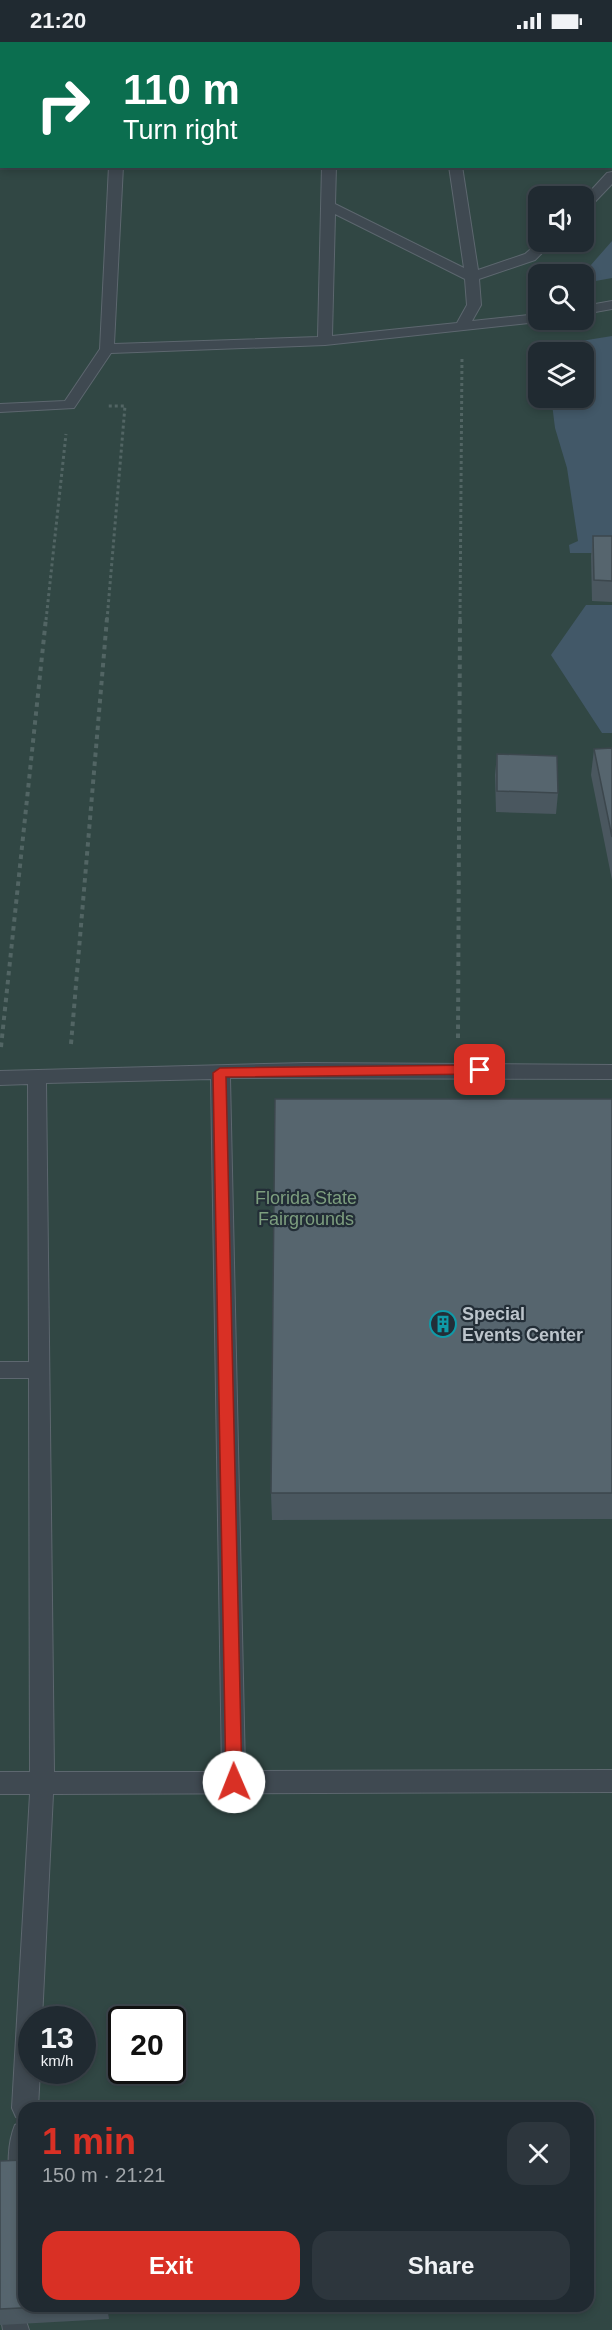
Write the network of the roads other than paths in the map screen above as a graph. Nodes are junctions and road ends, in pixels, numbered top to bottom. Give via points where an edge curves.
1 (116, 168) edge
2 (329, 168) edge
3 (455, 168) edge
4 (612, 176) edge
5 (594, 195) edge
6 (328, 206) junction
7 (535, 252) edge
8 (472, 277) junction
9 (612, 305) edge
10 (594, 308) edge
11 (528, 319) edge
12 (462, 326) junction
13 (325, 341) junction
14 (107, 349) junction
15 (0, 408) edge
16 (612, 1072) edge
17 (220, 1073) junction
18 (37, 1076) junction
19 (0, 1078) edge
20 (0, 1370) edge
21 (40, 1370) junction
22 (612, 1781) edge
23 (234, 1782) junction
24 (0, 1783) edge
25 (42, 1783) junction
26 (25, 2102) edge

1 - 14 lane
2 - 6 lane
3 - 8 lane
4 - 5 lane
6 - 8 lane
6 - 13 lane
7 - 8 lane
8 - 12 lane via 474,305
9 - 10 lane
11 - 12 lane
12 - 13 lane
13 - 14 lane
14 - 15 lane via 69,405
16 - 17 lane via 457,1069
17 - 18 lane
17 - 23 lane
18 - 19 lane
18 - 21 lane
20 - 21 lane
21 - 25 lane
22 - 23 lane
23 - 25 lane
24 - 25 lane
25 - 26 lane

